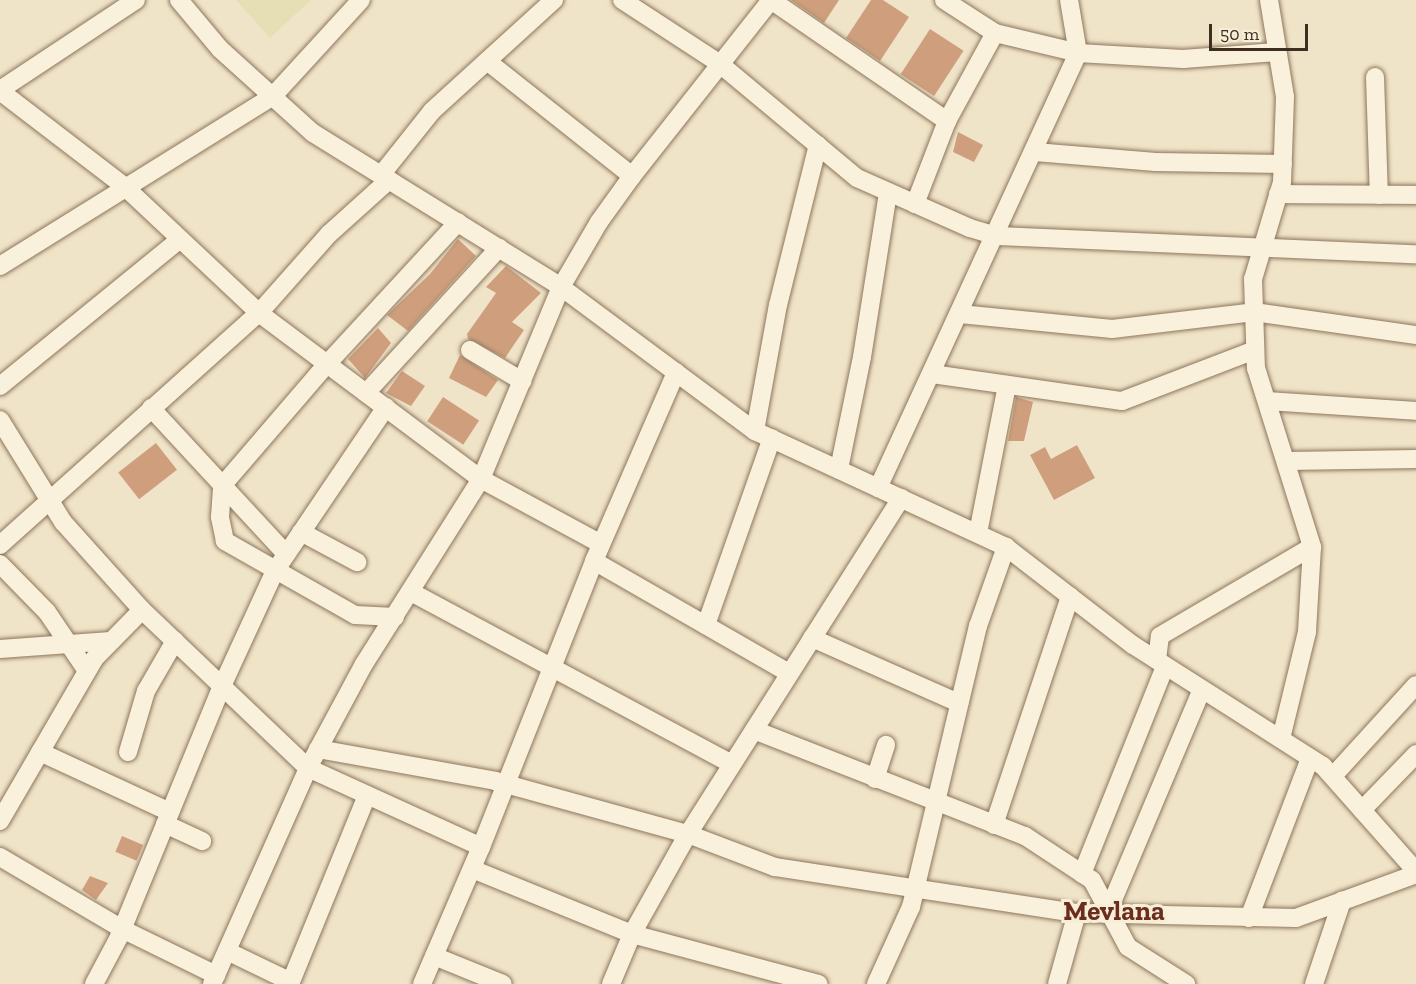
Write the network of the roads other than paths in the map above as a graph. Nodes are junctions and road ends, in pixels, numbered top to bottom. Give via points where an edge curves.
1 (136, 0) edge
2 (179, 0) edge
3 (361, 0) edge
4 (554, 0) edge
5 (622, 0) edge
6 (771, 0) edge
7 (944, 0) edge
8 (1069, 0) edge
9 (1269, 0) edge
10 (995, 33) junction
11 (1277, 52) junction
12 (1078, 53) junction
13 (487, 61) junction
14 (720, 64) junction
15 (1375, 78) dead end
16 (0, 91) edge
17 (273, 96) junction
18 (946, 121) junction
19 (818, 145) junction
20 (1035, 152) junction
21 (1283, 164) junction
22 (632, 176) junction
23 (385, 177) junction
24 (125, 187) junction
25 (888, 192) junction
26 (1278, 194) junction
27 (1379, 195) junction
28 (1416, 195) edge
29 (915, 204) junction
30 (458, 222) junction
31 (996, 236) junction
32 (180, 239) junction
33 (1263, 245) junction
34 (499, 248) junction
35 (1416, 254) edge
36 (0, 266) edge
37 (561, 287) junction
38 (1254, 312) junction
39 (259, 313) junction
40 (960, 314) junction
41 (1416, 335) edge
42 (470, 350) dead end
43 (1255, 350) junction
44 (327, 364) junction
45 (676, 372) junction
46 (932, 374) junction
47 (522, 381) junction
48 (1007, 385) junction
49 (0, 386) edge
50 (366, 393) junction
51 (1267, 401) junction
52 (386, 407) junction
53 (151, 408) junction
54 (1416, 411) edge
55 (0, 420) edge
56 (755, 430) junction
57 (772, 438) junction
58 (1416, 459) edge
59 (1288, 461) junction
60 (838, 469) junction
61 (481, 479) junction
62 (222, 486) junction
63 (878, 488) junction
64 (48, 498) junction
65 (901, 498) junction
66 (301, 532) junction
67 (978, 534) junction
68 (602, 544) junction
69 (0, 545) edge
70 (1006, 547) junction
71 (1312, 547) junction
72 (286, 555) junction
73 (594, 561) junction
74 (357, 562) dead end
75 (0, 564) edge
76 (275, 571) junction
77 (411, 592) junction
78 (1070, 596) junction
79 (142, 610) junction
80 (395, 616) junction
81 (706, 625) junction
82 (812, 638) junction
83 (111, 641) junction
84 (175, 641) junction
85 (68, 645) junction
86 (1, 651) edge
87 (1161, 663) junction
88 (552, 669) junction
89 (87, 671) junction
90 (789, 674) junction
91 (1416, 685) edge
92 (222, 686) junction
93 (1202, 689) junction
94 (959, 703) junction
95 (754, 730) junction
96 (1281, 739) junction
97 (886, 745) dead end
98 (318, 749) junction
99 (40, 752) junction
100 (128, 752) dead end
101 (1416, 754) edge
102 (1310, 758) junction
103 (732, 764) junction
104 (308, 768) junction
105 (1333, 777) junction
106 (875, 779) junction
107 (506, 785) junction
108 (367, 795) junction
109 (934, 803) junction
110 (1362, 810) junction
111 (167, 818) junction
112 (0, 821) edge
113 (994, 825) junction
114 (688, 834) junction
115 (202, 841) dead end
116 (481, 847) junction
117 (0, 857) edge
118 (472, 869) junction
119 (1416, 873) edge
120 (1082, 874) junction
121 (914, 891) junction
122 (1342, 901) junction
123 (1077, 913) junction
124 (1107, 914) junction
125 (1249, 918) junction
126 (122, 929) junction
127 (632, 934) junction
128 (227, 951) junction
129 (434, 956) junction
130 (214, 980) edge
131 (291, 983) edge
132 (94, 984) edge
133 (422, 984) edge
134 (503, 984) edge
135 (611, 984) edge
136 (818, 984) edge
137 (876, 984) edge
138 (1057, 984) edge
139 (1186, 984) edge
140 (1314, 984) edge

1 - 16 street
2 - 17 street via 220,49
3 - 17 street
4 - 13 street
5 - 14 street
6 - 14 street
6 - 18 street
7 - 10 street
8 - 12 street
9 - 11 street
10 - 12 street
10 - 18 street
11 - 12 street via 1183,59
11 - 21 street via 1285,98
12 - 20 street
13 - 22 street
13 - 23 street via 432,111
14 - 19 street
14 - 22 street
15 - 27 street
16 - 24 street
17 - 23 street via 314,133
17 - 24 street
18 - 29 street
19 - 25 street via 857,178
19 - 56 street via 778,305
20 - 21 street via 1156,162
20 - 31 street
21 - 26 street
22 - 37 street via 599,222
23 - 30 street
23 - 39 street
24 - 32 street
24 - 36 street
25 - 29 street
25 - 60 street via 862,357
26 - 27 street
26 - 33 street
27 - 28 street
29 - 31 street
30 - 34 street
30 - 44 street
31 - 33 street
31 - 40 street
32 - 39 street
32 - 49 street
33 - 35 street
33 - 38 street via 1253,279
34 - 37 street
34 - 50 street
37 - 45 street
37 - 47 street
38 - 40 street via 1112,329
38 - 41 street
38 - 43 street
39 - 44 street
39 - 53 street
40 - 46 street
42 - 47 street
43 - 48 street via 1122,401
43 - 51 street via 1256,368
44 - 50 street
44 - 62 street
45 - 56 street
45 - 68 street
46 - 48 street
46 - 63 street
47 - 61 street
48 - 67 street
50 - 52 street
51 - 54 street
51 - 59 street
52 - 61 street
52 - 66 street
53 - 62 street
53 - 64 street
55 - 64 street
56 - 57 street
57 - 60 street
57 - 81 street
58 - 59 street
59 - 71 street
60 - 63 street
61 - 68 street
61 - 77 street
62 - 72 street
62 - 76 street via 220,517 225,542
63 - 65 street
64 - 69 street
64 - 79 street via 63,522
65 - 67 street
65 - 82 street
66 - 72 street
66 - 74 street
67 - 70 street
68 - 73 street
70 - 78 street
70 - 94 street via 978,626
71 - 87 street via 1161,636
71 - 96 street via 1307,632
72 - 76 street
73 - 81 street
73 - 88 street
75 - 85 street via 47,612
76 - 80 street via 355,615
76 - 92 street
77 - 80 street
77 - 88 street
78 - 87 street
78 - 113 street
79 - 83 street
79 - 84 street
80 - 98 street
81 - 90 street
82 - 90 street
82 - 94 street
83 - 85 street
83 - 89 street
84 - 92 street
84 - 100 street via 146,692
85 - 86 street
85 - 89 street
87 - 93 street
87 - 120 street
88 - 103 street
88 - 107 street
89 - 99 street
90 - 95 street
91 - 105 street
92 - 104 street
92 - 111 street
93 - 96 street
93 - 124 street
94 - 109 street
95 - 103 street
95 - 106 street
96 - 102 street
97 - 106 street
98 - 104 street
98 - 107 street
99 - 111 street
99 - 112 street
101 - 110 street
102 - 105 street
102 - 125 street
103 - 114 street
104 - 108 street
104 - 128 street
105 - 110 street
106 - 109 street
107 - 114 street
107 - 116 street
108 - 116 street
108 - 131 street
109 - 113 street
109 - 121 street
110 - 119 street
111 - 115 street
111 - 126 street
113 - 120 street via 1025,836
114 - 121 street via 775,867
114 - 127 street
116 - 118 street
117 - 126 street
118 - 127 street
118 - 129 street
119 - 122 street
120 - 124 street via 1092,880
121 - 123 street
121 - 137 street
122 - 125 street via 1296,918
122 - 140 street
123 - 124 street
123 - 138 street
124 - 125 street
124 - 139 street via 1128,947
126 - 130 street
126 - 132 street
127 - 135 street
127 - 136 street
128 - 130 street
128 - 131 street
129 - 133 street
129 - 134 street

